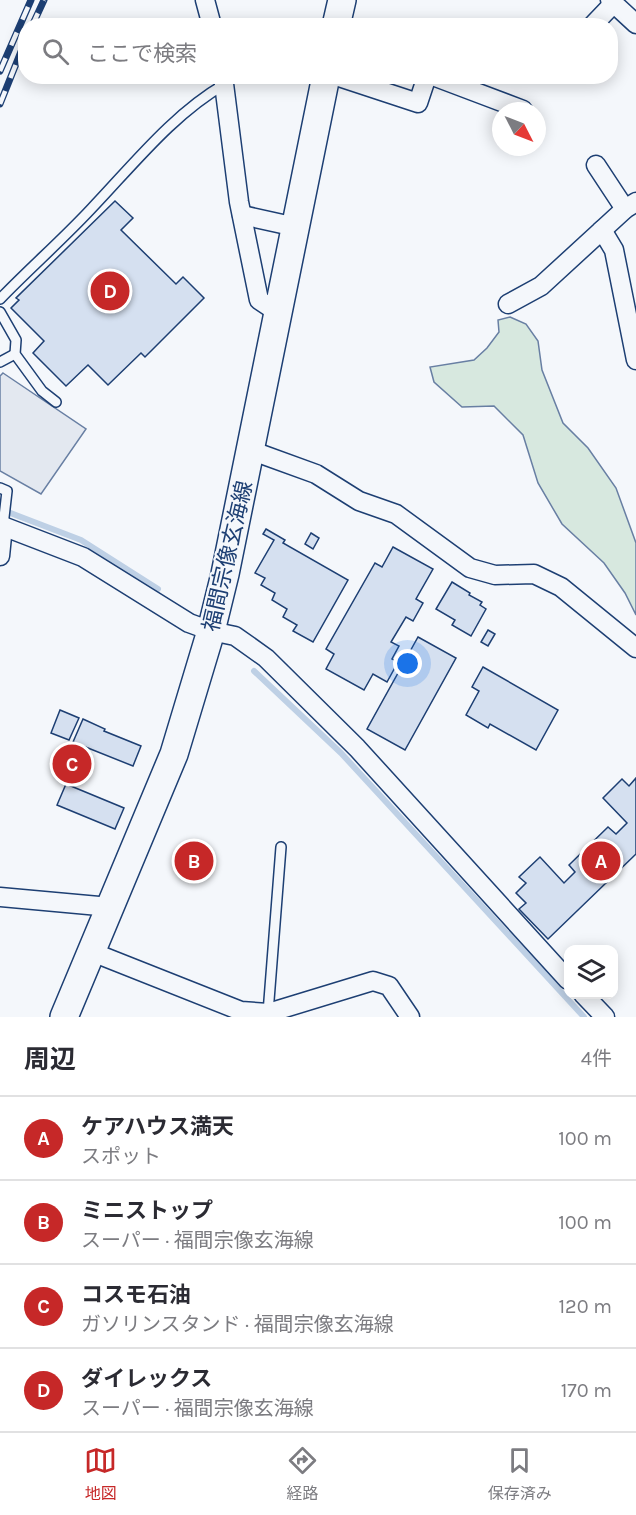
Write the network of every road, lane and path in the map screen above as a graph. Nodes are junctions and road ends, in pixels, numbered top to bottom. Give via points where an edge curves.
1 (205, 0) edge
2 (342, 0) edge
3 (612, 2) edge
4 (210, 18) edge
5 (338, 18) edge
6 (599, 18) edge
7 (636, 24) edge
8 (219, 84) edge
9 (225, 84) edge
10 (324, 84) edge
11 (360, 84) edge
12 (424, 84) edge
13 (454, 84) edge
14 (502, 102) edge
15 (596, 165) dead end
16 (630, 206) edge
17 (242, 215) junction
18 (296, 227) junction
19 (602, 230) junction
20 (0, 299) edge
21 (508, 304) dead end
22 (0, 312) edge
23 (278, 312) junction
24 (15, 354) junction
25 (636, 360) edge
26 (0, 362) edge
27 (56, 402) dead end
28 (250, 450) junction
29 (0, 488) edge
30 (2, 522) edge
31 (0, 556) edge
32 (211, 631) junction
33 (636, 648) edge
34 (281, 847) dead end
35 (0, 897) edge
36 (110, 907) junction
37 (92, 952) junction
38 (564, 976) edge
39 (587, 999) edge
40 (215, 1010) edge
41 (268, 1013) junction
42 (64, 1017) edge
43 (410, 1017) edge
44 (605, 1017) edge

1 - 4 street
2 - 5 main road
3 - 6 street
3 - 7 street
8 - 20 lane via 152,145
9 - 17 street
10 - 18 main road, 福間宗像玄海線
11 - 12 street via 418,103
13 - 14 street
15 - 16 street
16 - 19 street
17 - 18 street
17 - 23 street via 259,300
18 - 23 main road, 福間宗像玄海線
19 - 21 street via 540,286
19 - 25 street via 614,250
22 - 24 lane via 16,340
23 - 28 main road, 福間宗像玄海線
24 - 26 lane
24 - 27 lane via 42,391
28 - 32 main road, 福間宗像玄海線
28 - 33 street via 316,474 359,501 396,514 470,568 495,575 534,574 561,587
29 - 30 lane via 8,491
30 - 31 street
30 - 32 street via 83,557 189,623
32 - 36 main road, 福間宗像玄海線 via 174,754
32 - 38 street via 235,636 266,658 357,748
34 - 41 lane
35 - 36 street
36 - 37 main road, 福間宗像玄海線
37 - 40 street
37 - 42 main road, 福間宗像玄海線
39 - 44 street
40 - 41 street
41 - 43 street via 374,981 389,986

